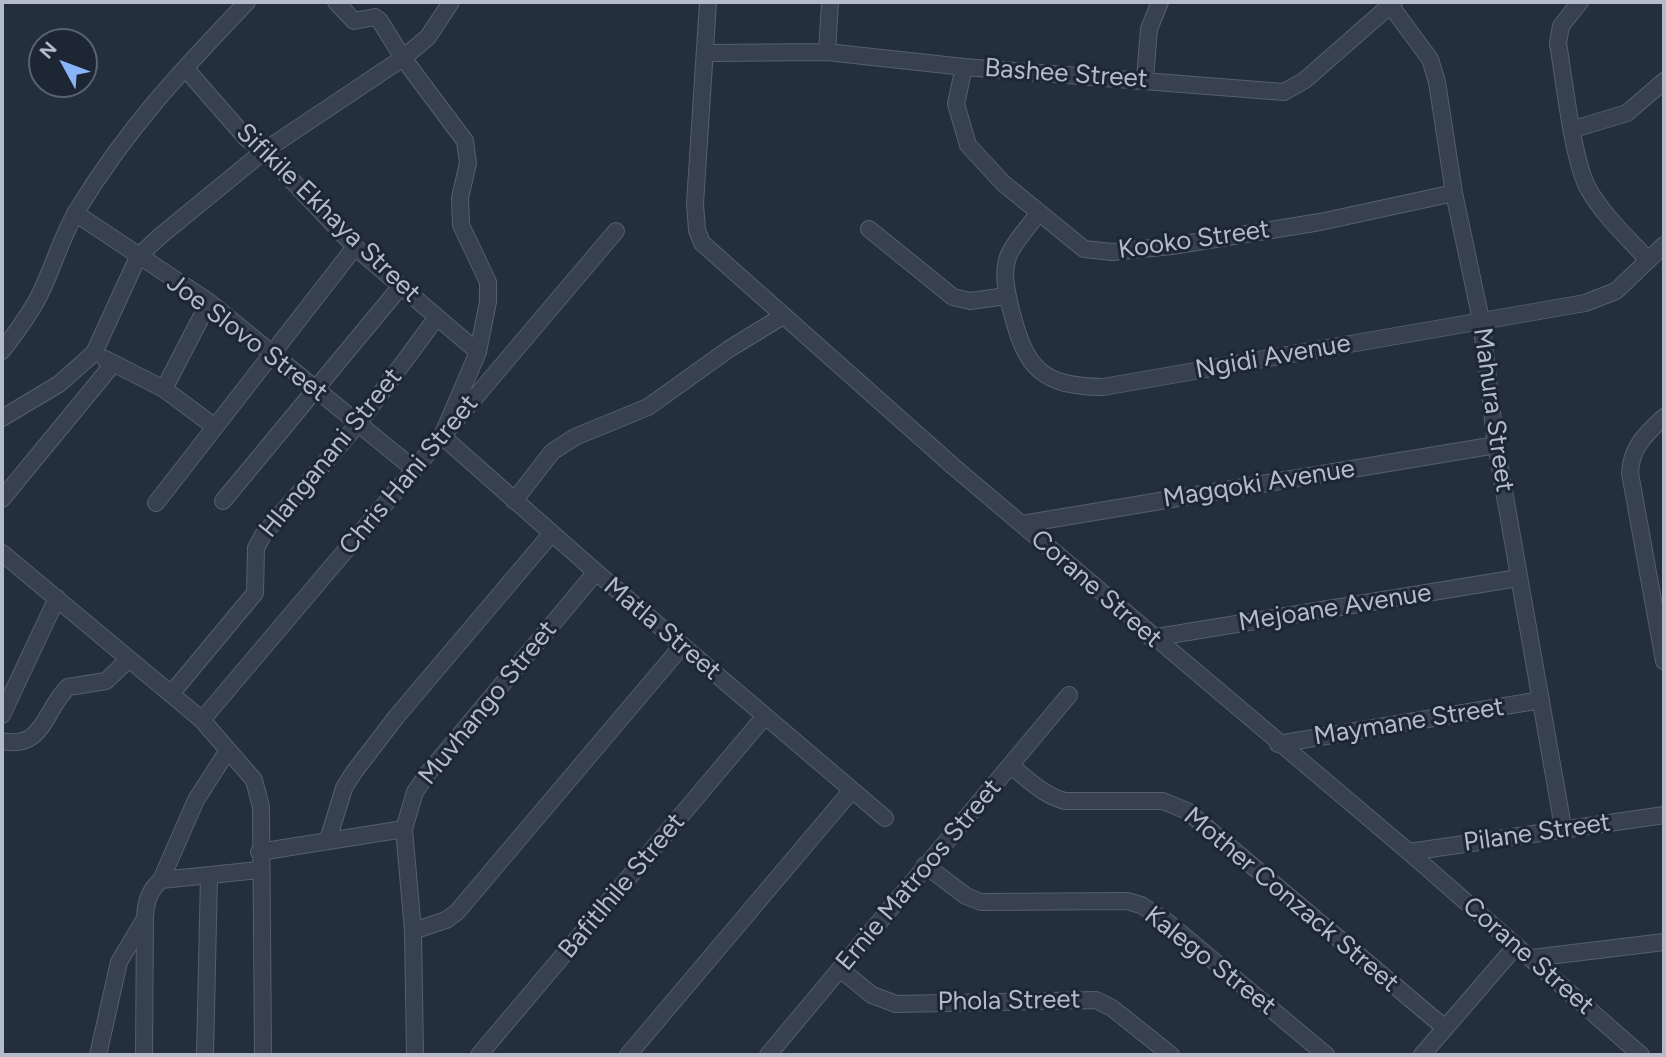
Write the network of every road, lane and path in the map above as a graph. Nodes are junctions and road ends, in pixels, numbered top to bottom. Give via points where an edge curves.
1 (247, 2) edge
2 (336, 2) edge
3 (451, 2) edge
4 (708, 2) edge
5 (830, 2) edge
6 (1160, 2) edge
7 (1580, 2) edge
8 (1392, 3) edge
9 (706, 52) junction
10 (827, 52) junction
11 (403, 58) junction
12 (964, 67) junction
13 (185, 68) junction
14 (1145, 79) junction
15 (1664, 81) edge
16 (1574, 130) junction
17 (264, 151) junction
18 (1454, 193) junction
19 (1039, 212) junction
20 (75, 213) junction
21 (869, 229) dead end
22 (616, 231) dead end
23 (1664, 246) edge
24 (355, 247) junction
25 (138, 257) junction
26 (1648, 260) junction
27 (401, 286) junction
28 (1007, 296) junction
29 (209, 302) junction
30 (783, 316) junction
31 (438, 317) junction
32 (1481, 320) junction
33 (2, 351) edge
34 (478, 352) junction
35 (94, 353) junction
36 (271, 354) junction
37 (113, 364) junction
38 (164, 389) junction
39 (316, 390) junction
40 (1664, 416) edge
41 (2, 418) edge
42 (358, 424) junction
43 (215, 427) junction
44 (442, 436) junction
45 (1496, 445) junction
46 (414, 469) junction
47 (2, 499) edge
48 (223, 501) dead end
49 (514, 501) junction
50 (156, 503) dead end
51 (1021, 524) junction
52 (552, 533) junction
53 (2, 553) edge
54 (1664, 567) edge
55 (596, 572) junction
56 (1648, 572) junction
57 (1518, 578) junction
58 (57, 598) junction
59 (1152, 638) junction
60 (682, 646) junction
61 (129, 659) junction
62 (1664, 661) edge
63 (171, 694) junction
64 (1069, 695) dead end
65 (1541, 700) junction
66 (2, 715) edge
67 (765, 716) junction
68 (202, 720) junction
69 (2, 741) edge
70 (1278, 744) junction
71 (228, 750) junction
72 (1011, 766) junction
73 (852, 790) junction
74 (1664, 815) edge
75 (885, 818) dead end
76 (1563, 827) junction
77 (404, 829) junction
78 (328, 840) junction
79 (259, 852) junction
80 (1409, 852) junction
81 (926, 865) junction
82 (259, 870) junction
83 (209, 876) junction
84 (161, 880) junction
85 (145, 918) junction
86 (413, 930) junction
87 (1664, 942) edge
88 (1516, 946) junction
89 (1532, 958) junction
90 (840, 969) junction
91 (1445, 1028) junction
92 (1425, 1054) edge
93 (98, 1055) edge
94 (145, 1055) edge
95 (205, 1055) edge
96 (263, 1055) edge
97 (415, 1055) edge
98 (479, 1055) edge
99 (628, 1055) edge
100 (768, 1055) edge
101 (1171, 1055) edge
102 (1326, 1055) edge
103 (1640, 1055) edge

1 - 13 street
2 - 11 street via 354,21 380,20
3 - 11 street via 428,37
4 - 9 street, Corane Street
5 - 10 street
6 - 14 street via 1149,29
7 - 16 street via 1561,26 1558,43
8 - 14 street, Bashee Street via 1305,80 1284,92
8 - 18 street, Mahura Street via 1434,69
9 - 10 street, Bashee Street
9 - 30 street, Corane Street via 697,230 702,243
10 - 12 street, Bashee Street
11 - 17 street
11 - 34 street via 465,141 468,163 460,198 461,225 488,282
12 - 14 street, Bashee Street
12 - 19 street, Kooko Street via 956,104 968,145 1003,183
13 - 17 street, Sifikile Ekhaya Street via 247,139
13 - 20 street via 117,146
15 - 16 street via 1627,113
16 - 26 street via 1588,188
17 - 24 street, Sifikile Ekhaya Street
17 - 25 street
18 - 19 street, Kooko Street via 1320,222 1112,252 1084,249
18 - 32 street, Mahura Street
19 - 28 street, Ngidi Avenue via 1009,256
20 - 25 street, Joe Slovo Street
20 - 33 street via 38,297
21 - 28 street via 953,298 970,301
22 - 44 street, Chris Hani Street
23 - 26 street, Ngidi Avenue
24 - 27 street, Sifikile Ekhaya Street
24 - 36 street
25 - 29 street, Joe Slovo Street
25 - 35 street
26 - 32 street, Ngidi Avenue via 1604,297
27 - 31 street, Sifikile Ekhaya Street
27 - 39 street, Hlanganani Street
28 - 32 street, Ngidi Avenue via 1020,347 1033,365 1065,384 1082,387
29 - 36 street, Joe Slovo Street
29 - 38 street
30 - 49 street via 649,407 575,437 552,452
30 - 51 street, Corane Street
31 - 34 street, Sifikile Ekhaya Street
31 - 42 street, Hlanganani Street
32 - 45 street, Mahura Street
34 - 44 street
35 - 37 street
35 - 41 street via 59,384
36 - 39 street, Joe Slovo Street
36 - 43 street
37 - 38 street
37 - 47 street
38 - 43 street
39 - 42 street, Joe Slovo Street
39 - 48 street, Hlanganani Street
40 - 56 street via 1631,456
42 - 46 street, Joe Slovo Street
42 - 63 street, Hlanganani Street via 263,535 256,548 255,593
43 - 50 street
44 - 46 street, Chris Hani Street
44 - 49 street, Matla Street
45 - 51 street, Magqoki Avenue
45 - 57 street, Mahura Street
46 - 68 street, Chris Hani Street
49 - 52 street, Matla Street
51 - 59 street, Corane Street
52 - 55 street, Matla Street
52 - 78 street via 354,772 344,788
53 - 58 street
54 - 56 street
55 - 60 street, Matla Street
55 - 77 street, Muvhango Street via 428,773 415,792
56 - 62 street
57 - 59 street, Mejoane Avenue
57 - 65 street, Mahura Street
58 - 61 street
58 - 66 street
59 - 70 street, Corane Street
60 - 67 street, Matla Street
60 - 86 street via 457,912
61 - 63 street
61 - 69 street via 106,681 68,687 28,741
63 - 68 street
64 - 72 street, Ernie Matroos Street
65 - 70 street, Maymane Street
65 - 76 street, Mahura Street
67 - 73 street, Matla Street
67 - 98 street, Bafitlhile Street
68 - 71 street
70 - 80 street, Corane Street
71 - 79 street via 259,792
71 - 84 street via 196,800
72 - 81 street, Ernie Matroos Street
72 - 91 street, Mother Conzack Street via 1045,794 1065,801 1163,801 1187,811
73 - 75 street, Matla Street
73 - 99 street
74 - 76 street, Pilane Street
76 - 80 street, Pilane Street
77 - 78 street
77 - 86 street, Muvhango Street
78 - 79 street
79 - 82 street
80 - 88 street, Corane Street
81 - 90 street, Ernie Matroos Street
81 - 102 street, Kalego Street via 981,902 1127,901 1141,905
82 - 83 street
82 - 96 street
83 - 84 street
83 - 95 street
84 - 85 street via 146,902
85 - 93 street via 119,962
85 - 94 street
86 - 97 street, Muvhango Street
87 - 89 street
88 - 89 street, Corane Street
88 - 91 street
89 - 103 street, Corane Street
90 - 100 street, Ernie Matroos Street
90 - 101 street, Phola Street via 872,995 896,1004 1096,1000
91 - 92 street

